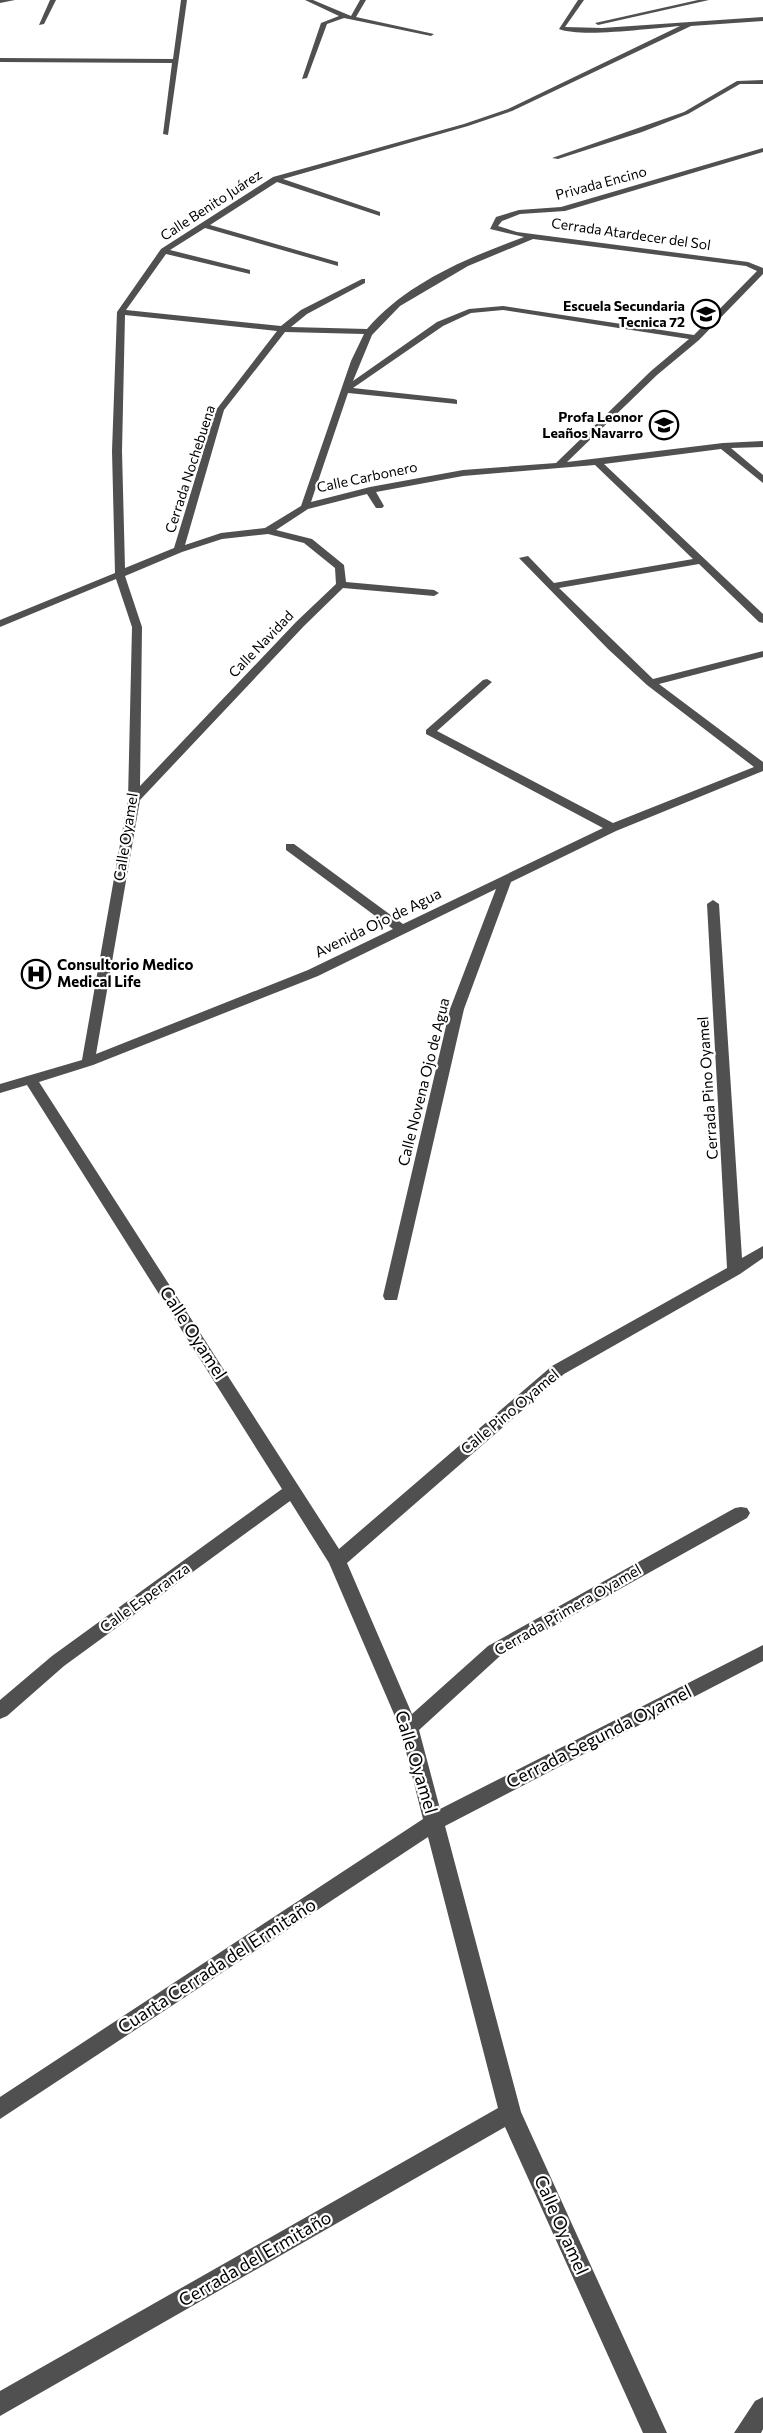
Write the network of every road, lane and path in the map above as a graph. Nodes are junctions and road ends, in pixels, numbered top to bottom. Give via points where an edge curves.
1 (10, 0) edge
2 (53, 0) edge
3 (184, 0) edge
4 (308, 0) edge
5 (363, 0) edge
6 (581, 0) edge
7 (706, 0) edge
8 (0, 1) edge
9 (344, 16) junction
10 (352, 18) junction
11 (763, 19) edge
12 (41, 24) dead end
13 (690, 24) junction
14 (566, 30) junction
15 (431, 34) dead end
16 (0, 60) edge
17 (176, 61) junction
18 (304, 78) dead end
19 (763, 82) edge
20 (166, 134) dead end
21 (763, 150) edge
22 (556, 158) dead end
23 (276, 179) junction
24 (377, 214) dead end
25 (203, 225) junction
26 (538, 235) junction
27 (164, 251) junction
28 (335, 264) dead end
29 (762, 270) edge
30 (247, 273) dead end
31 (362, 281) dead end
32 (121, 312) junction
33 (283, 329) junction
34 (369, 332) junction
35 (696, 338) junction
36 (345, 390) junction
37 (454, 402) dead end
38 (763, 444) edge
39 (723, 446) junction
40 (597, 462) junction
41 (560, 463) junction
42 (763, 480) edge
43 (370, 490) junction
44 (379, 506) dead end
45 (305, 507) junction
46 (267, 531) junction
47 (178, 550) junction
48 (524, 558) dead end
49 (701, 561) junction
50 (120, 576) junction
51 (340, 585) junction
52 (553, 586) junction
53 (434, 593) dead end
54 (763, 620) edge
55 (0, 624) edge
56 (763, 654) edge
57 (487, 682) dead end
58 (651, 683) junction
59 (763, 767) edge
60 (134, 799) junction
61 (612, 828) junction
62 (290, 847) dead end
63 (506, 879) junction
64 (712, 904) dead end
65 (403, 930) junction
66 (88, 1062) junction
67 (31, 1080) junction
68 (0, 1089) edge
69 (763, 1251) edge
70 (735, 1270) junction
71 (390, 1296) dead end
72 (293, 1490) junction
73 (741, 1513) dead end
74 (337, 1561) junction
75 (763, 1652) edge
76 (0, 1711) edge
77 (409, 1728) junction
78 (434, 1822) junction
79 (0, 2109) edge
80 (510, 2113) junction
81 (0, 2404) edge
82 (763, 2409) edge
83 (655, 2433) edge
84 (746, 2433) edge

1 - 8 street
2 - 12 street
3 - 17 street
4 - 9 street
5 - 10 street
6 - 14 street via 561,28
7 - 14 street
9 - 10 street
9 - 18 street via 324,23
10 - 15 street
11 - 13 street
13 - 14 street
13 - 23 street, Calle Benito Juárez via 510,110
16 - 17 street
17 - 20 street
19 - 22 street via 739,82 686,112
21 - 26 street, Privada Encino via 562,209 519,212 499,219 493,227
23 - 24 street
23 - 25 street, Calle Benito Juárez
25 - 27 street, Calle Benito Juárez
25 - 28 street
26 - 29 street, Cerrada Atardecer del Sol via 748,264
26 - 34 street, Cerrada Atardecer del Sol via 488,254 427,285 388,311
27 - 30 street
27 - 32 street, Calle Benito Juárez
29 - 35 street
31 - 33 street, Cerrada Nochebuena via 303,312
32 - 33 street
32 - 50 street via 117,451
33 - 34 street
33 - 47 street, Cerrada Nochebuena via 220,410
34 - 36 street, Cerrada Atardecer del Sol
35 - 36 street via 503,308 469,311 440,324
35 - 41 street
36 - 37 street
36 - 45 street, Cerrada Atardecer del Sol
38 - 39 street, Calle Carbonero
39 - 40 street, Calle Carbonero
39 - 42 street
40 - 41 street, Calle Carbonero
40 - 49 street
41 - 43 street, Calle Carbonero via 463,473
43 - 44 street
43 - 45 street, Calle Carbonero
45 - 46 street, Calle Carbonero
46 - 47 street, Calle Carbonero via 221,536
46 - 51 street via 308,541 340,567
47 - 50 street, Calle Carbonero
48 - 52 street
49 - 52 street
49 - 54 street
50 - 55 street, Calle Carbonero
50 - 60 street, Calle Oyamel via 137,627
51 - 53 street
51 - 60 street, Calle Navidad
52 - 58 street
56 - 58 street
57 - 61 street via 430,732
58 - 59 street
59 - 61 street, Avenida Ojo de Agua
60 - 66 street, Calle Oyamel
61 - 63 street, Avenida Ojo de Agua
62 - 65 street
63 - 65 street, Avenida Ojo de Agua
63 - 71 street, Calle Novena Ojo de Agua via 457,1009
64 - 70 street, Cerrada Pino Oyamel
65 - 66 street, Avenida Ojo de Agua via 313,974
66 - 67 street, Avenida Ojo de Agua
67 - 68 street, Avenida Ojo de Agua
67 - 72 street, Calle Oyamel
69 - 70 street, Calle Pino Oyamel
70 - 74 street, Calle Pino Oyamel via 558,1370
72 - 74 street, Calle Oyamel
72 - 76 street, Calle Esperanza via 58,1661
73 - 77 street, Cerrada Primera Oyamel via 494,1651
74 - 77 street, Calle Oyamel
75 - 78 street, Cerrada Segunda Oyamel
77 - 78 street, Calle Oyamel
78 - 79 street, Cuarta Cerrada del Ermitaño
78 - 80 street, Calle Oyamel
80 - 81 street, Cerrada del Ermitaño
80 - 83 street, Calle Oyamel
82 - 84 street

